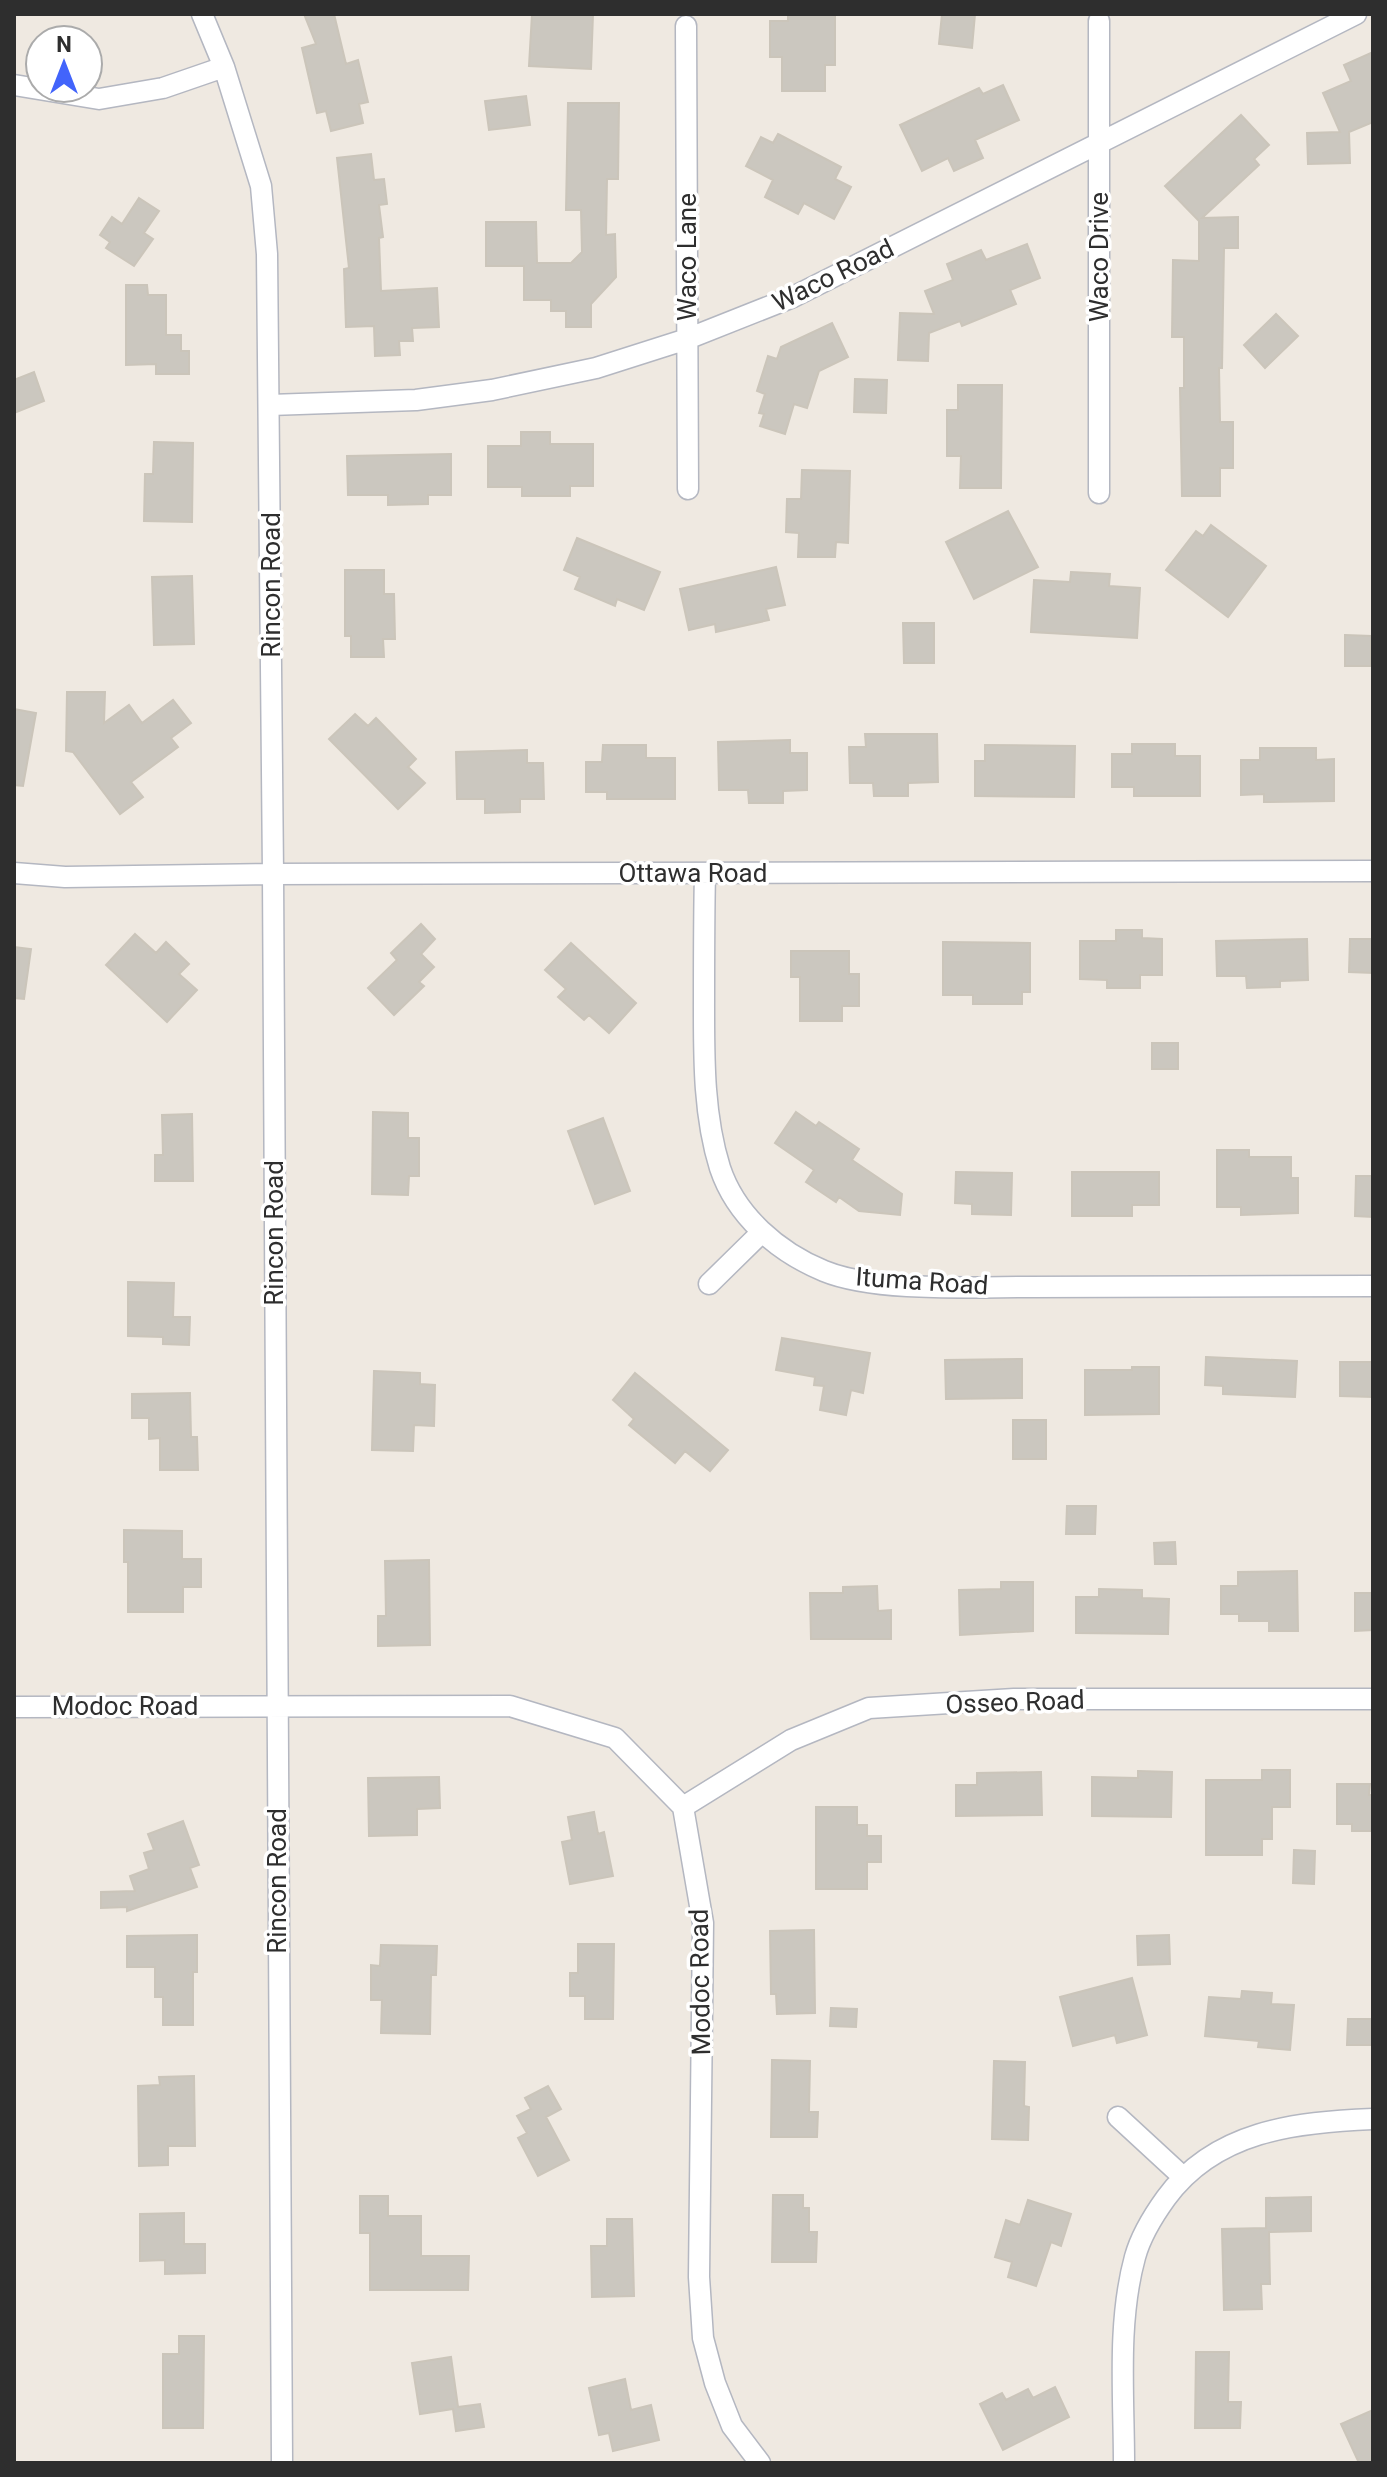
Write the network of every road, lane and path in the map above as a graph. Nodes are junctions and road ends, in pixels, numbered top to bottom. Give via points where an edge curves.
1 (202, 14) edge
2 (1356, 14) edge
3 (1099, 21) dead end
4 (686, 26) dead end
5 (224, 67) junction
6 (14, 85) edge
7 (1099, 144) junction
8 (687, 339) junction
9 (270, 405) junction
10 (688, 489) dead end
11 (1099, 493) dead end
12 (1373, 871) edge
13 (14, 873) edge
14 (705, 873) junction
15 (273, 874) junction
16 (761, 1233) junction
17 (709, 1284) dead end
18 (1373, 1286) edge
19 (1373, 1699) edge
20 (276, 1705) junction
21 (14, 1707) edge
22 (683, 1807) junction
23 (1118, 2117) dead end
24 (1373, 2119) edge
25 (1182, 2176) junction
26 (282, 2463) edge
27 (760, 2463) edge
28 (1124, 2463) edge

1 - 5 street, Rincon Road
2 - 7 street, Waco Road
3 - 7 street, Waco Drive
4 - 8 street, Waco Lane
5 - 6 street via 163,88 99,99
5 - 9 street, Rincon Road via 261,186
7 - 8 street, Waco Road via 793,297
7 - 11 street, Waco Drive
8 - 9 street, Waco Road via 596,368 492,390 416,400
8 - 10 street, Waco Lane
9 - 15 street, Rincon Road
12 - 14 street, Ottawa Road
13 - 15 street, Ottawa Road
14 - 15 street, Ottawa Road
14 - 16 street, Ituma Road via 706,1094 721,1170
15 - 20 street, Rincon Road
16 - 17 street
16 - 18 street, Ituma Road via 825,1272 872,1283
19 - 22 street, Osseo Road via 1014,1699 869,1708 791,1740
20 - 21 street, Modoc Road
20 - 22 street, Modoc Road via 510,1706 615,1738
20 - 26 street, Rincon Road
22 - 27 street, Modoc Road via 703,1923 703,2338 732,2426
23 - 25 street
24 - 25 street via 1316,2121 1273,2130 1225,2147
25 - 28 street via 1152,2217 1135,2255 1124,2324

